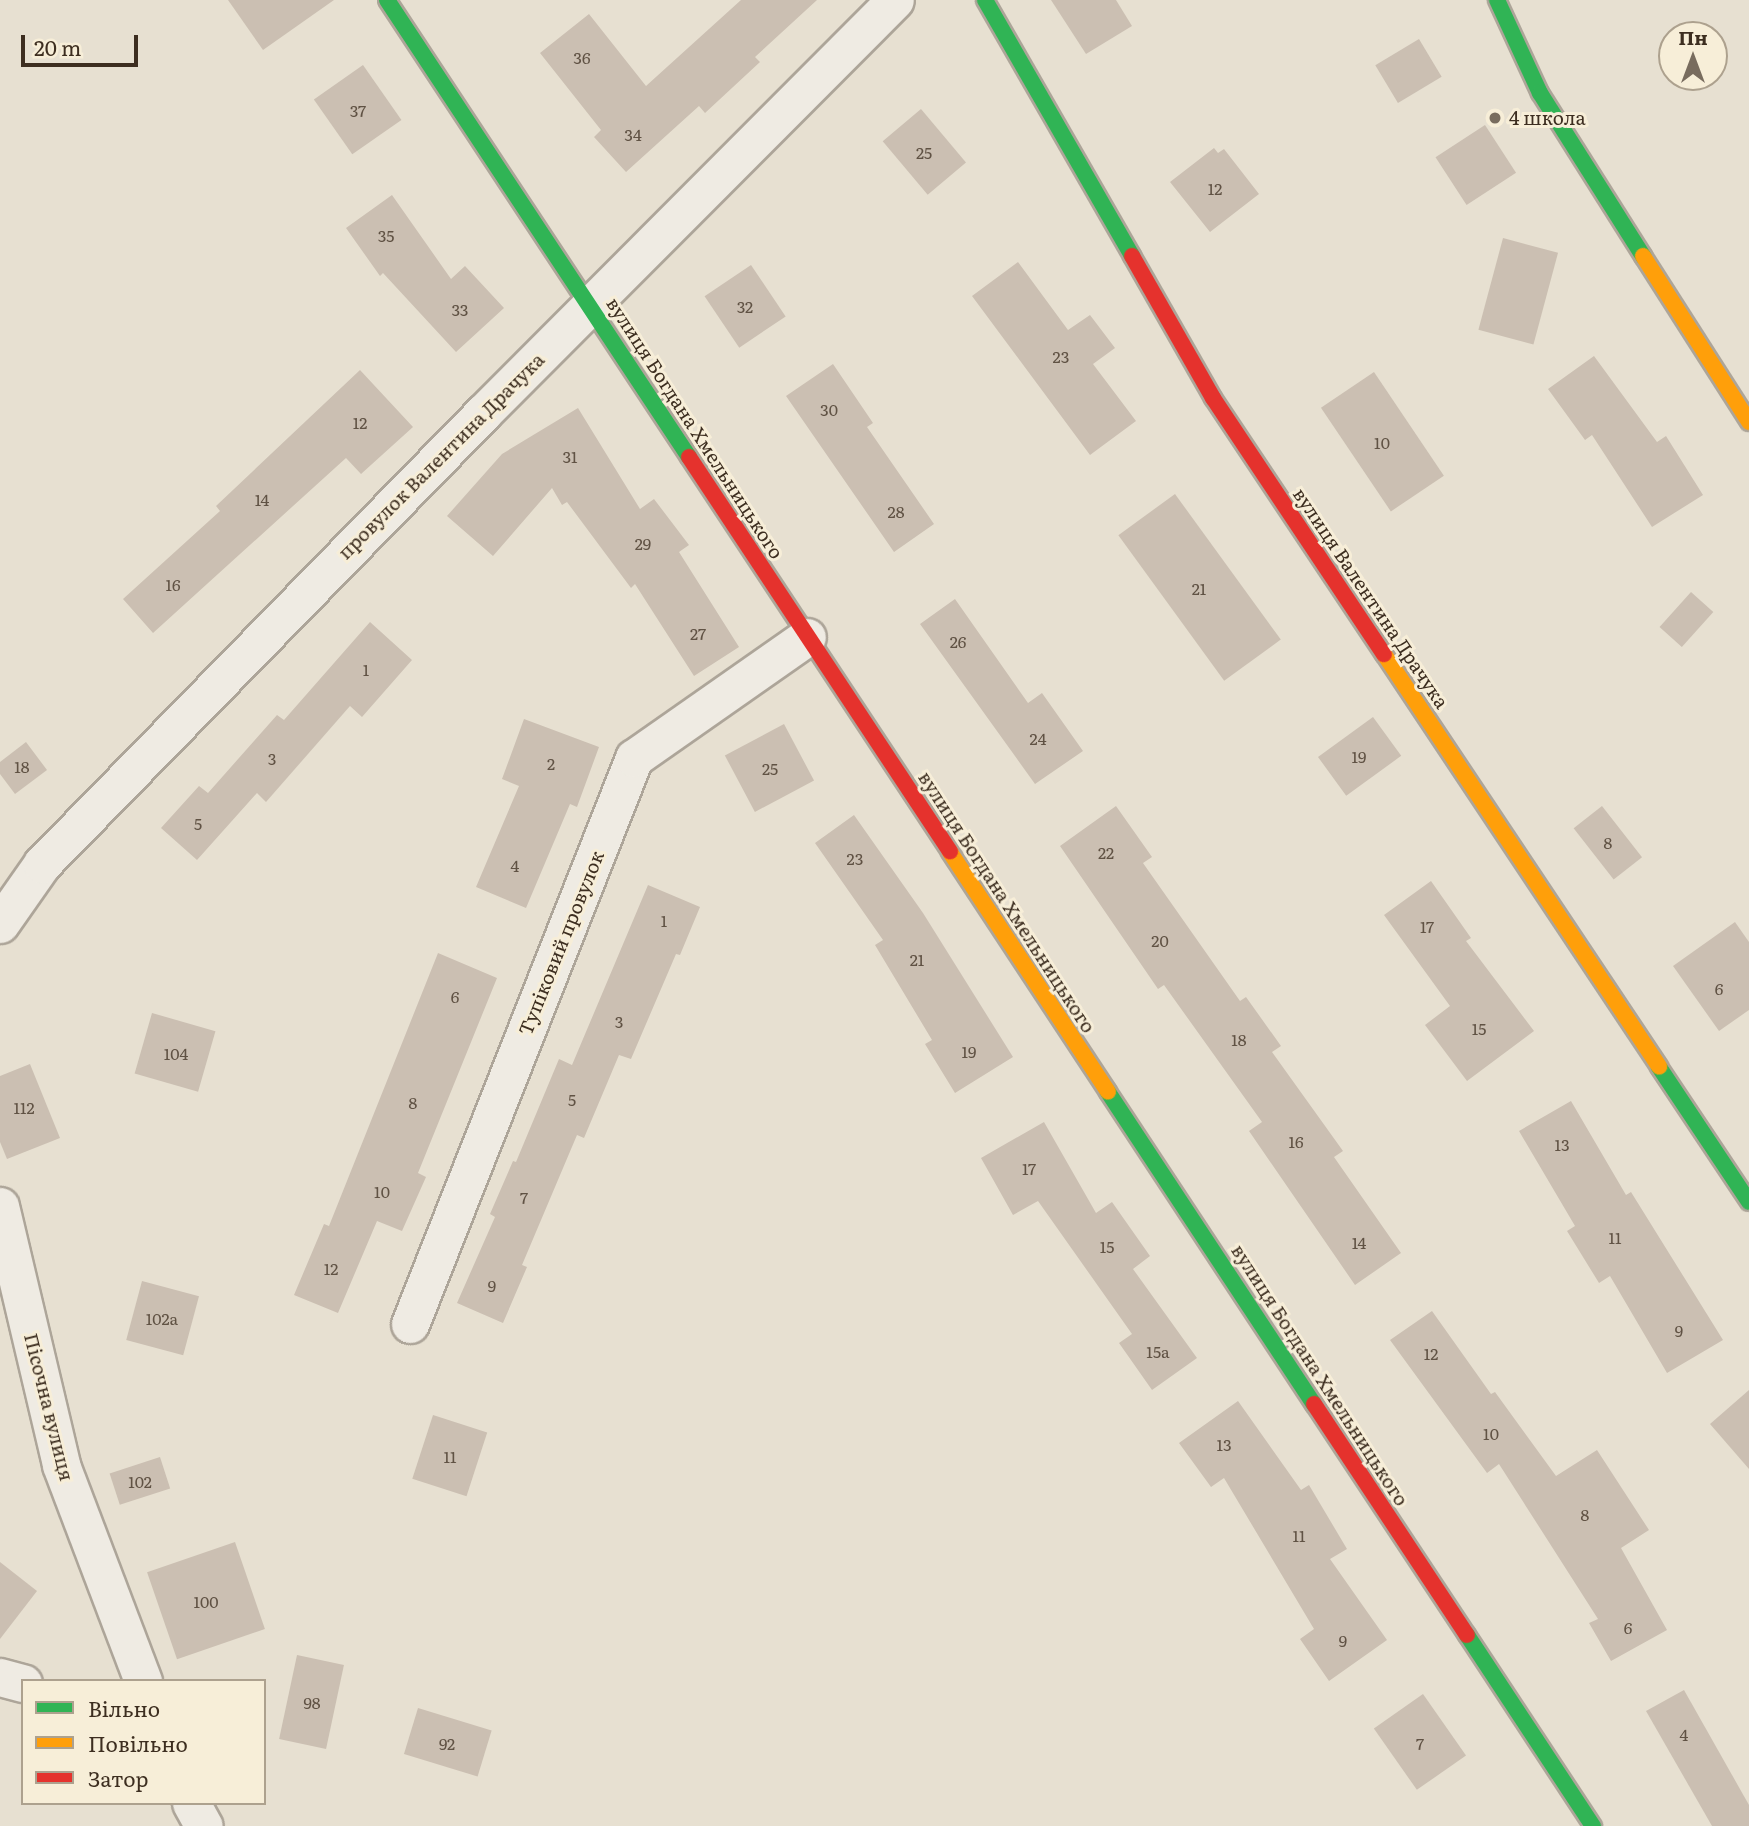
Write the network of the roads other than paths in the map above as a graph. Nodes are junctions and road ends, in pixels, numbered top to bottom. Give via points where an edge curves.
1 (387, 0) edge
2 (895, 0) edge
3 (985, 0) edge
4 (1497, 0) edge
5 (590, 306) junction
6 (1749, 422) edge
7 (807, 637) junction
8 (0, 924) edge
9 (1749, 1202) edge
10 (0, 1206) edge
11 (410, 1324) dead end
12 (0, 1677) edge
13 (142, 1679) edge
14 (21, 1682) edge
15 (192, 1805) edge
16 (204, 1826) edge
17 (1593, 1826) edge

1 - 5 street, вулиця Богдана Хмельницького
2 - 5 street, провулок Валентина Драчука
3 - 9 street, вулиця Валентина Драчука via 1213,398
4 - 6 street via 1540,93
5 - 7 street, вулиця Богдана Хмельницького
5 - 8 street, провулок Валентина Драчука via 42,864
7 - 11 street, Тупіковий провулок via 634,758
7 - 17 street, вулиця Богдана Хмельницького
10 - 13 street, Пісочна вулиця via 61,1465
12 - 14 street
15 - 16 street

